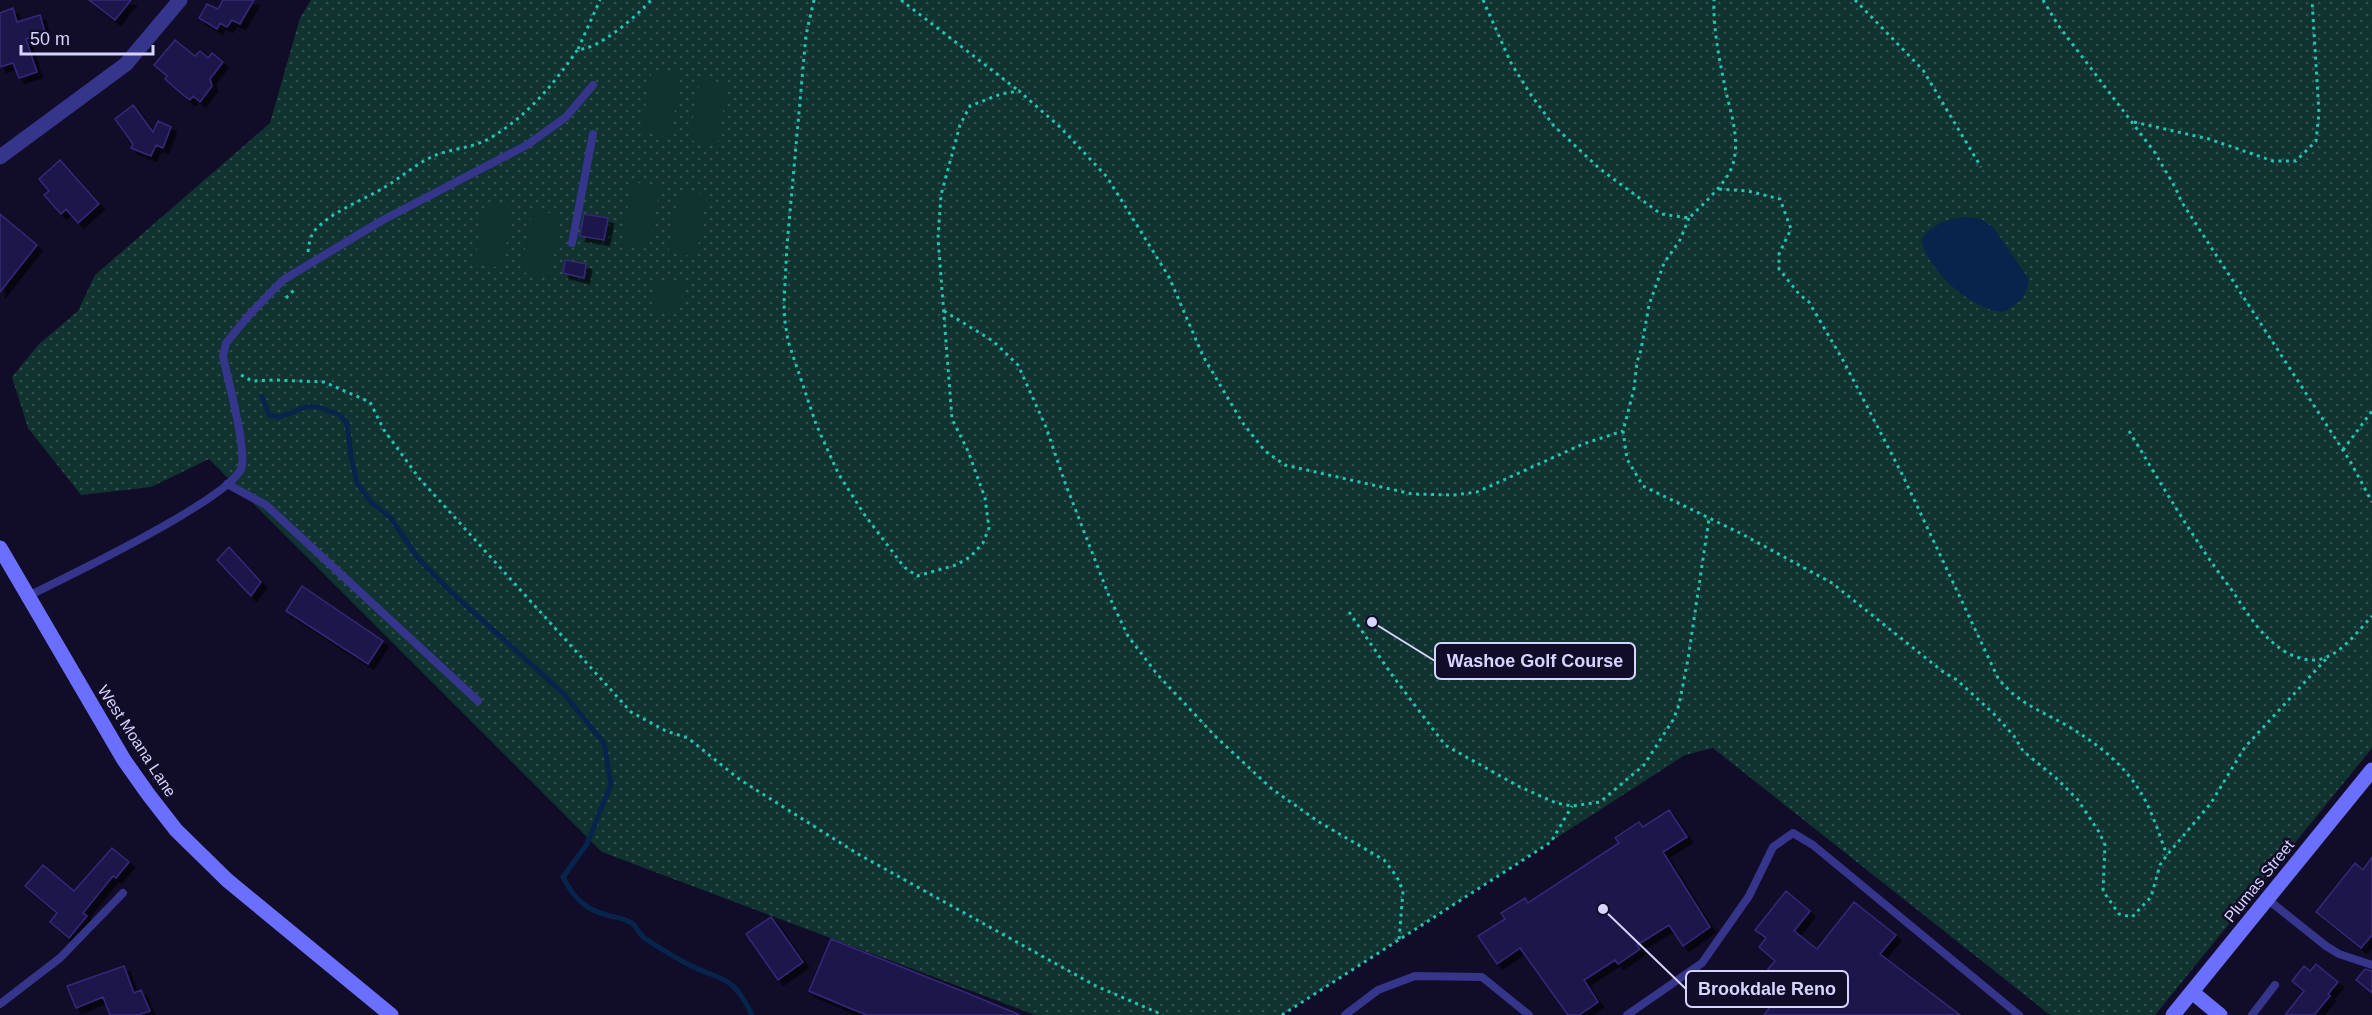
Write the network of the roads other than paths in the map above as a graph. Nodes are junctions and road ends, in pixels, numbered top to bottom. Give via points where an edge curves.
1 (180, 0) edge
2 (593, 85) dead end
3 (593, 134) dead end
4 (0, 157) edge
5 (572, 243) dead end
6 (227, 484) junction
7 (0, 549) edge
8 (28, 596) junction
9 (478, 701) dead end
10 (2372, 770) edge
11 (123, 893) dead end
12 (2267, 899) junction
13 (2372, 965) edge
14 (2275, 985) dead end
15 (2192, 992) junction
16 (0, 1004) edge
17 (391, 1015) edge
18 (1345, 1015) edge
19 (1529, 1015) edge
20 (1627, 1015) edge
21 (2019, 1015) edge
22 (2173, 1015) edge
23 (2220, 1015) edge
24 (2252, 1015) edge

1 - 4 street via 126,64
2 - 6 lane via 566,117 527,145 381,221 283,280 250,314 226,343 223,356 242,448 241,469
3 - 5 lane
6 - 8 lane via 129,545
6 - 9 lane via 266,505
7 - 8 street, West Moana Lane
8 - 17 street, West Moana Lane via 124,760 176,830 227,880
10 - 12 street, Plumas Street
11 - 16 lane via 60,958
12 - 13 lane via 2326,946
12 - 15 street, Plumas Street
14 - 24 lane
15 - 22 street, Plumas Street
15 - 23 street
18 - 19 lane via 1378,990 1416,976 1482,977
20 - 21 lane via 1702,963 1749,897 1773,847 1793,833 1813,845

